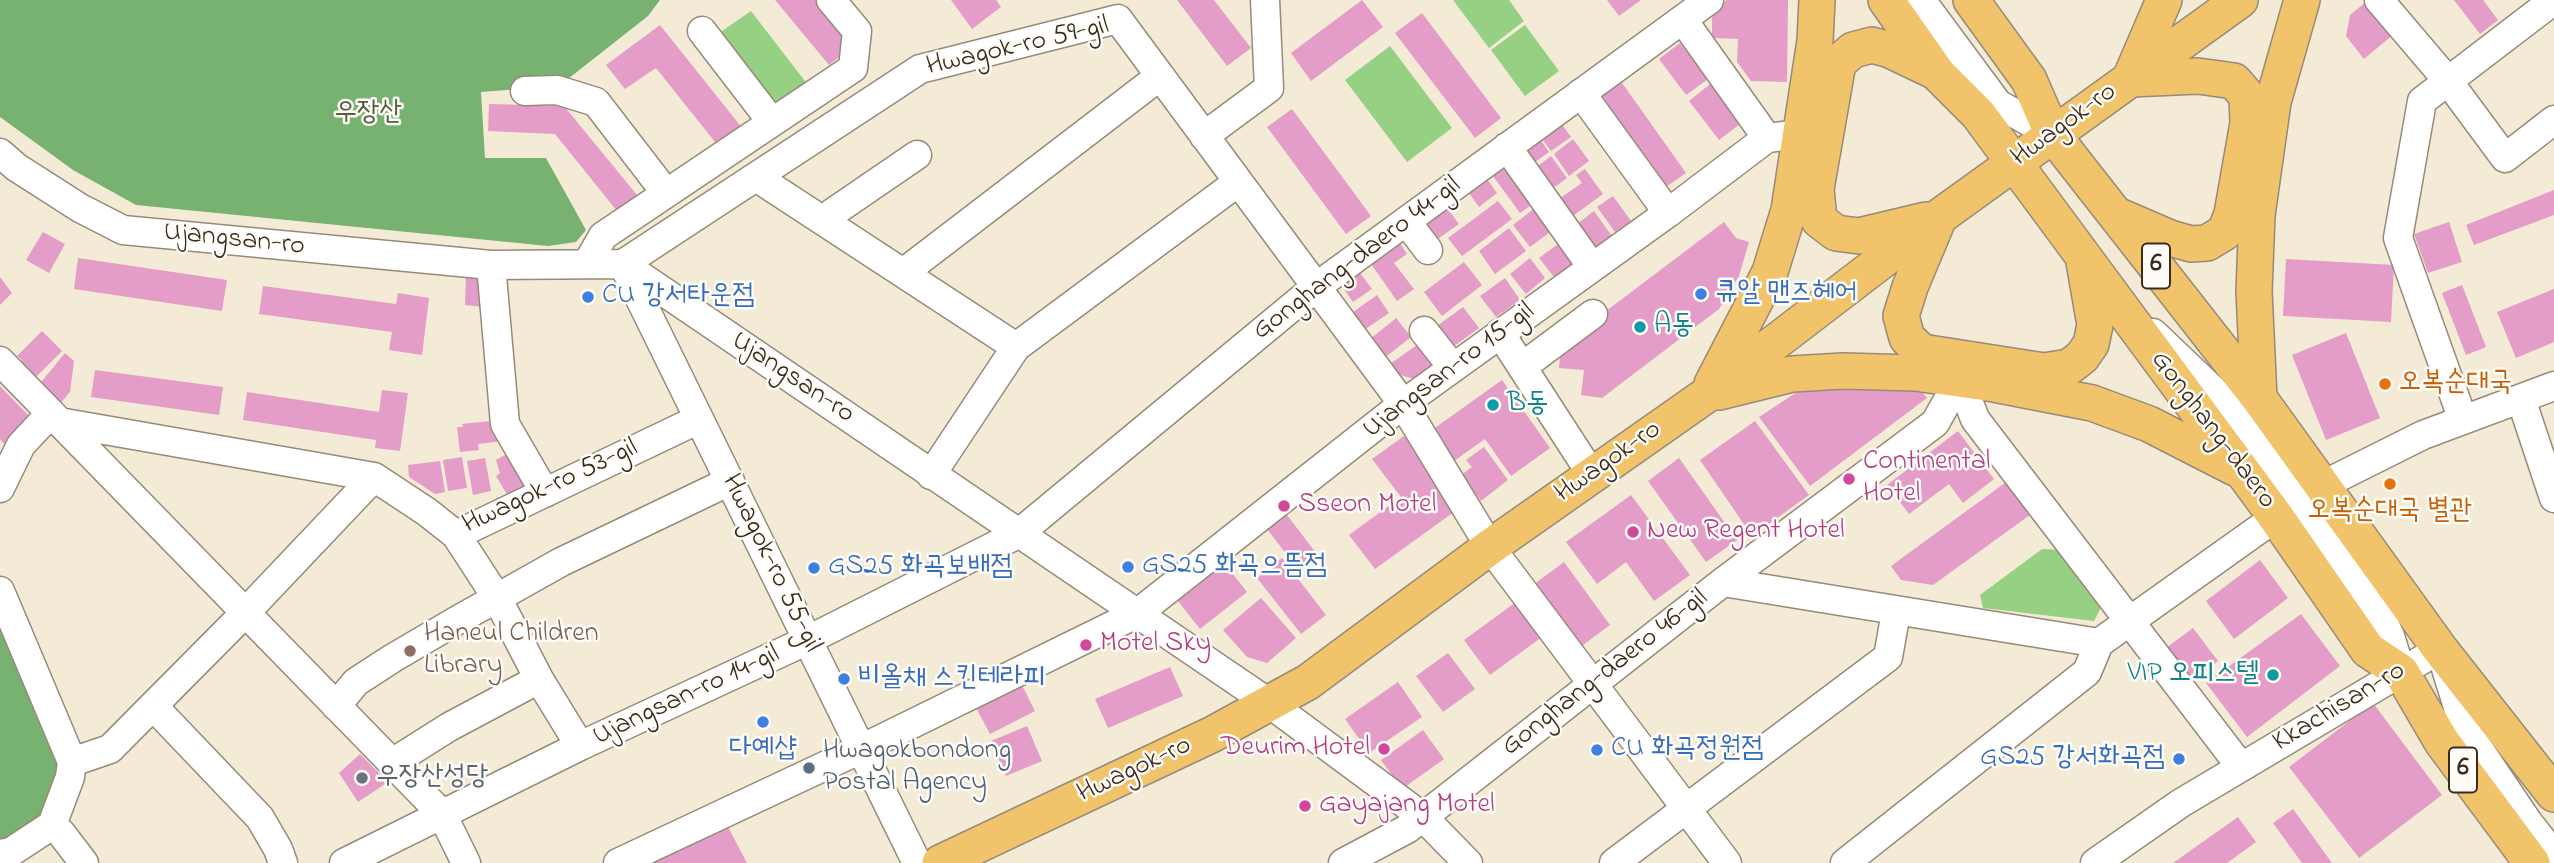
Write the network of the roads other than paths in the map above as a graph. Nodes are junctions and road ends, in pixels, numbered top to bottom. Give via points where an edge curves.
1 (831, 0) edge
2 (1265, 0) edge
3 (1709, 0) edge
4 (1817, 0) edge
5 (1886, 0) edge
6 (1921, 0) edge
7 (2164, 0) edge
8 (2240, 0) edge
9 (2302, 0) edge
10 (2379, 0) edge
11 (2554, 0) edge
12 (1979, 6) edge
13 (1683, 20) junction
14 (702, 31) dead end
15 (1938, 74) junction
16 (1160, 76) junction
17 (2130, 79) junction
18 (2448, 81) junction
19 (526, 91) dead end
20 (1581, 93) junction
21 (2554, 120) edge
22 (2053, 135) junction
23 (1204, 136) junction
24 (1784, 136) junction
25 (772, 141) junction
26 (1507, 147) junction
27 (0, 153) edge
28 (917, 155) dead end
29 (2014, 163) junction
30 (756, 177) junction
31 (1238, 182) junction
32 (666, 193) junction
33 (1668, 213) junction
34 (2116, 215) junction
35 (1940, 217) junction
36 (822, 220) junction
37 (1406, 221) junction
38 (1428, 250) dead end
39 (2083, 256) junction
40 (587, 264) junction
41 (623, 264) junction
42 (491, 265) junction
43 (1592, 267) junction
44 (903, 273) junction
45 (1316, 287) junction
46 (2106, 287) junction
47 (1593, 314) dead end
48 (1424, 331) dead end
49 (1500, 333) junction
50 (1016, 346) junction
51 (0, 361) edge
52 (1522, 367) junction
53 (1453, 368) junction
54 (1960, 379) junction
55 (2554, 386) edge
56 (1705, 396) junction
57 (2259, 398) junction
58 (2521, 399) junction
59 (1403, 404) junction
60 (55, 418) junction
61 (699, 419) junction
62 (2463, 420) junction
63 (2243, 472) junction
64 (932, 475) junction
65 (1592, 475) junction
66 (374, 477) junction
67 (730, 481) junction
68 (2323, 485) junction
69 (0, 488) edge
70 (545, 492) junction
71 (2554, 498) edge
72 (2276, 517) junction
73 (1018, 534) junction
74 (456, 535) junction
75 (1490, 547) junction
76 (1723, 582) junction
77 (0, 591) edge
78 (497, 598) junction
79 (1896, 612) junction
80 (245, 613) junction
81 (1138, 613) junction
82 (2129, 622) junction
83 (808, 640) junction
84 (2099, 643) junction
85 (2440, 649) junction
86 (2401, 672) junction
87 (539, 679) junction
88 (1595, 684) junction
89 (1269, 704) junction
90 (337, 706) junction
91 (154, 708) junction
92 (580, 746) junction
93 (861, 749) junction
94 (72, 762) junction
95 (392, 763) junction
96 (2241, 767) junction
97 (2554, 794) edge
98 (1686, 808) junction
99 (442, 814) junction
100 (1423, 817) junction
101 (52, 825) junction
102 (0, 854) edge
103 (2534, 860) edge
104 (84, 863) edge
105 (283, 863) edge
106 (344, 863) edge
107 (466, 863) edge
108 (618, 863) edge
109 (917, 863) edge
110 (940, 863) edge
111 (1343, 863) edge
112 (1468, 863) edge
113 (1614, 863) edge
114 (1727, 863) edge
115 (1845, 863) edge
116 (2095, 863) edge

1 - 25 street via 857,31 853,68
2 - 23 street via 1269,88
3 - 13 street, Gonghang-daero 44-gil
4 - 24 main road via 1815,41
5 - 15 main road, Gonghang-daero / 6
6 - 22 street via 1998,104
7 - 17 main road
8 - 17 main road, Hwagok-ro
9 - 57 main road via 2273,102 2257,215 2254,291
10 - 18 street
11 - 18 street
12 - 22 main road, Gonghang-daero / 6 via 2029,80
13 - 20 street, Gonghang-daero 44-gil
13 - 24 street
14 - 25 street
15 - 29 main road, Gonghang-daero / 6 via 1978,114
15 - 35 main road via 1872,45 1853,50 1838,63 1816,189 1819,220 1836,233 1859,236
16 - 23 street, Hwagok-ro 59-gil
16 - 25 street, Hwagok-ro 59-gil via 1118,19 920,69
16 - 44 street
17 - 22 main road, Hwagok-ro
17 - 34 main road via 2198,76 2234,81 2247,96 2248,123 2225,232 2207,243 2191,244
18 - 21 street via 2505,158
18 - 62 street via 2422,101 2398,238
19 - 32 street via 557,90 596,102
20 - 26 street, Gonghang-daero 44-gil
20 - 33 street
22 - 29 main road, Hwagok-ro
22 - 34 main road, Gonghang-daero / 6
23 - 31 street, Hwagok-ro 59-gil
24 - 33 street, Ujangsan-ro 15-gil
24 - 56 main road via 1789,209 1770,272
25 - 30 street, Hwagok-ro 59-gil
25 - 32 street
26 - 37 street, Gonghang-daero 44-gil
26 - 43 street
27 - 42 street, Ujangsan-ro via 80,208 123,229
28 - 36 street
29 - 35 main road, Hwagok-ro
29 - 39 main road, Gonghang-daero / 6
30 - 36 street
30 - 41 street, Hwagok-ro 59-gil
31 - 45 street, Hwagok-ro 59-gil
31 - 50 street
32 - 40 street via 603,236
33 - 43 street, Ujangsan-ro 15-gil
34 - 57 main road, Gonghang-daero / 6
35 - 39 main road via 1902,316 1907,338 1922,352 2044,371 2069,367 2091,344 2095,325
35 - 56 main road, Hwagok-ro
36 - 44 street
37 - 38 street
37 - 45 street, Gonghang-daero 44-gil
39 - 46 main road, Gonghang-daero / 6
40 - 41 street, Ujangsan-ro
40 - 42 street, Ujangsan-ro
41 - 61 street, Hwagok-ro 55-gil
41 - 64 street, Ujangsan-ro
42 - 70 street via 505,424
43 - 49 street, Ujangsan-ro 15-gil
44 - 50 street
45 - 59 street, Hwagok-ro 59-gil
45 - 73 street, Gonghang-daero 44-gil
46 - 63 main road, Gonghang-daero / 6
46 - 86 street via 2239,415 2379,613
47 - 52 street
48 - 53 street
49 - 52 street
49 - 53 street, Ujangsan-ro 15-gil
50 - 64 street
51 - 60 street
52 - 65 street
53 - 59 street, Ujangsan-ro 15-gil
54 - 56 main road via 1915,373 1792,374
54 - 63 main road via 2092,403 2149,424
54 - 76 street via 1935,423
54 - 82 street via 1975,419
55 - 58 street
56 - 65 main road, Hwagok-ro
57 - 68 main road, Gonghang-daero / 6
58 - 62 street
58 - 71 street
59 - 75 street, Hwagok-ro 59-gil
59 - 81 street, Ujangsan-ro 15-gil
60 - 66 street, Hwagok-ro 53-gil
60 - 69 street via 21,445
60 - 80 street
61 - 67 street, Hwagok-ro 55-gil
61 - 70 street, Hwagok-ro 53-gil
62 - 68 street
63 - 72 main road, Gonghang-daero / 6
64 - 73 street, Ujangsan-ro
65 - 75 main road, Hwagok-ro
66 - 74 street, Hwagok-ro 53-gil
66 - 80 street
67 - 78 street
67 - 83 street, Hwagok-ro 55-gil
68 - 85 main road, Gonghang-daero / 6
70 - 74 street, Hwagok-ro 53-gil
72 - 82 street
72 - 86 main road, Gonghang-daero / 6 via 2368,650
73 - 81 street, Ujangsan-ro
73 - 83 street, Ujangsan-ro 14-gil
74 - 78 street, Ujangsan-ro 14-gil
75 - 88 street, Hwagok-ro 59-gil
75 - 89 main road, Hwagok-ro via 1308,682
76 - 79 street, Gonghang-daero 46-gil
76 - 88 street, Gonghang-daero 46-gil
77 - 94 street
78 - 87 street, Ujangsan-ro 14-gil
78 - 90 street via 379,666 356,682
79 - 84 street, Gonghang-daero 46-gil
79 - 98 street via 1888,657
80 - 90 street
80 - 91 street
81 - 89 street, Ujangsan-ro
81 - 93 street, Ujangsan-ro 15-gil
82 - 84 street
82 - 96 street, Kkachisan-ro
83 - 92 street, Ujangsan-ro 14-gil
83 - 93 street, Hwagok-ro 55-gil
84 - 115 street via 2087,672
85 - 86 street, Kkachisan-ro
85 - 97 main road, Gonghang-daero / 6
85 - 103 street via 2464,727 2528,821
86 - 96 street, Kkachisan-ro
86 - 103 main road, Gonghang-daero / 6 via 2442,742
87 - 92 street, Ujangsan-ro 14-gil
87 - 95 street
88 - 98 street, Hwagok-ro 59-gil
88 - 100 street, Gonghang-daero 46-gil
89 - 100 street, Ujangsan-ro
89 - 110 main road, Hwagok-ro
90 - 95 street
91 - 94 street via 110,749
91 - 105 street via 260,818
92 - 99 street, Ujangsan-ro 14-gil
93 - 108 street, Ujangsan-ro 15-gil
93 - 109 street, Hwagok-ro 55-gil
94 - 101 street
95 - 99 street
96 - 116 street, Kkachisan-ro
98 - 113 street
98 - 114 street, Hwagok-ro 59-gil
99 - 106 street, Ujangsan-ro 14-gil
99 - 107 street
100 - 111 street, Gonghang-daero 46-gil
100 - 112 street, Ujangsan-ro
101 - 102 street via 11,852
101 - 104 street

